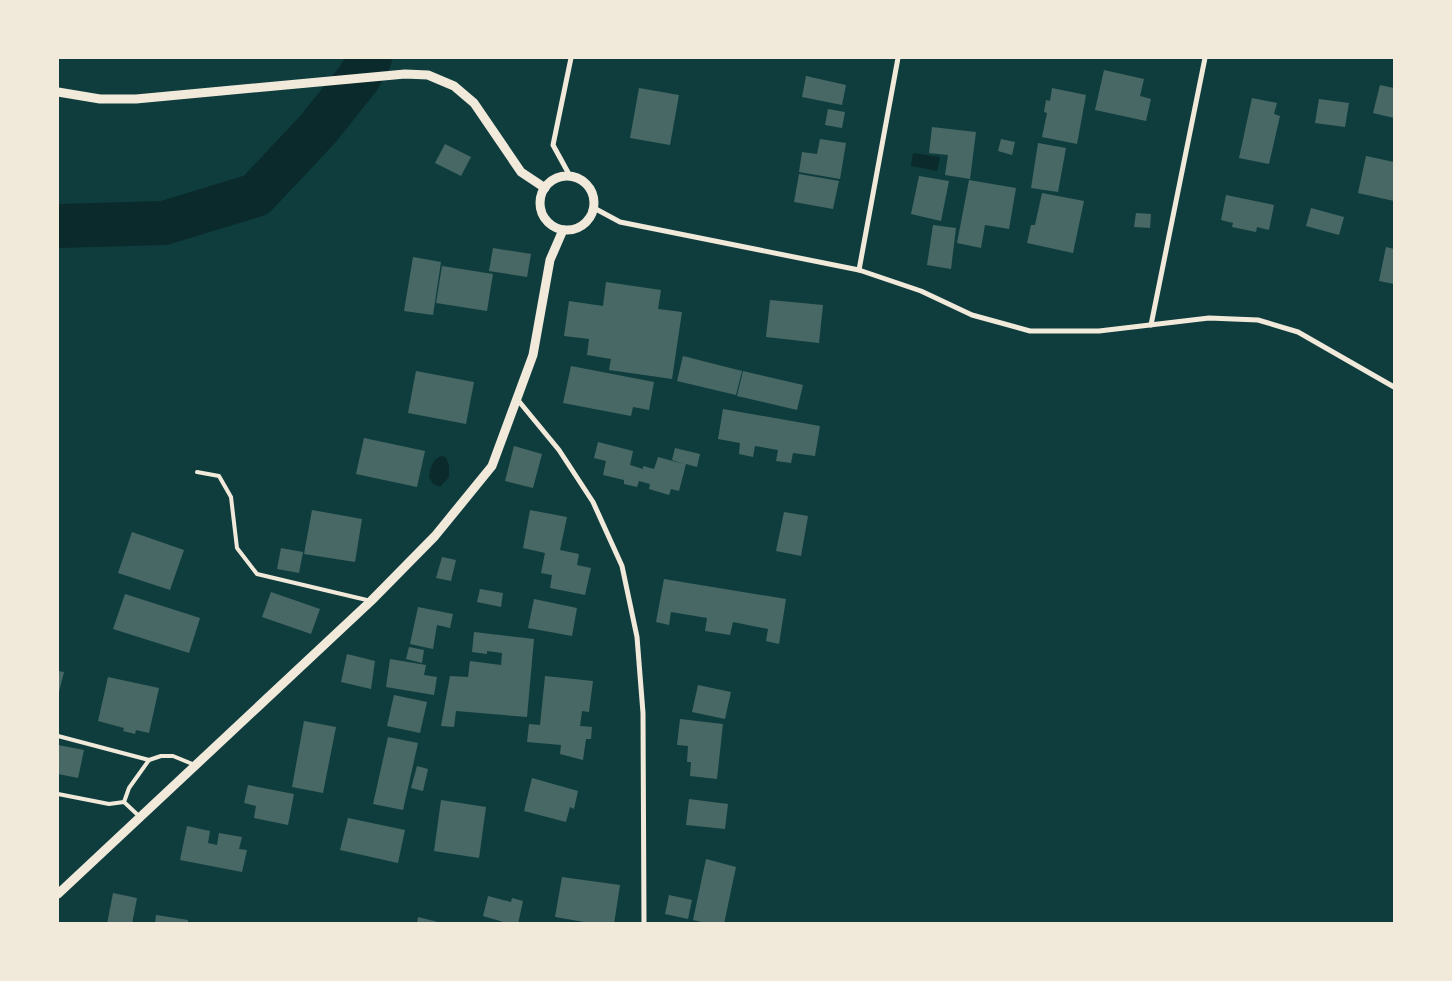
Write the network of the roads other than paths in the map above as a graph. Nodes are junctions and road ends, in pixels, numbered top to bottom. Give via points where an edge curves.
1 (571, 58) edge
2 (898, 58) edge
3 (1205, 58) edge
4 (58, 92) edge
5 (570, 176) junction
6 (545, 188) junction
7 (594, 208) junction
8 (563, 230) junction
9 (859, 270) junction
10 (1151, 325) junction
11 (1394, 387) edge
12 (517, 399) junction
13 (197, 472) dead end
14 (371, 601) junction
15 (58, 736) edge
16 (149, 760) junction
17 (195, 765) junction
18 (58, 794) edge
19 (124, 802) junction
20 (140, 817) junction
21 (58, 894) edge
22 (644, 924) edge

1 - 5 street via 554,145
2 - 9 street
3 - 10 street
4 - 6 street via 100,98 136,98 405,74 428,75 454,86 474,103 521,172
5 - 6 street via 556,179
5 - 7 street via 579,179 592,191
6 - 8 street via 541,196 542,214 547,222
7 - 8 street via 586,223 579,228
7 - 9 street via 620,222
8 - 12 street via 550,260 533,354
9 - 10 street via 920,291 972,315 1030,331 1099,331
10 - 11 street via 1209,318 1258,320 1298,332
12 - 14 street via 492,466 435,536
12 - 22 street via 559,450 593,502 622,566 637,637 643,713
13 - 14 lane via 219,476 231,497 238,548 257,574
14 - 17 street
15 - 16 lane
16 - 17 lane via 173,756
16 - 19 lane via 129,788
17 - 20 street
18 - 19 lane via 109,804
19 - 20 lane
20 - 21 street

